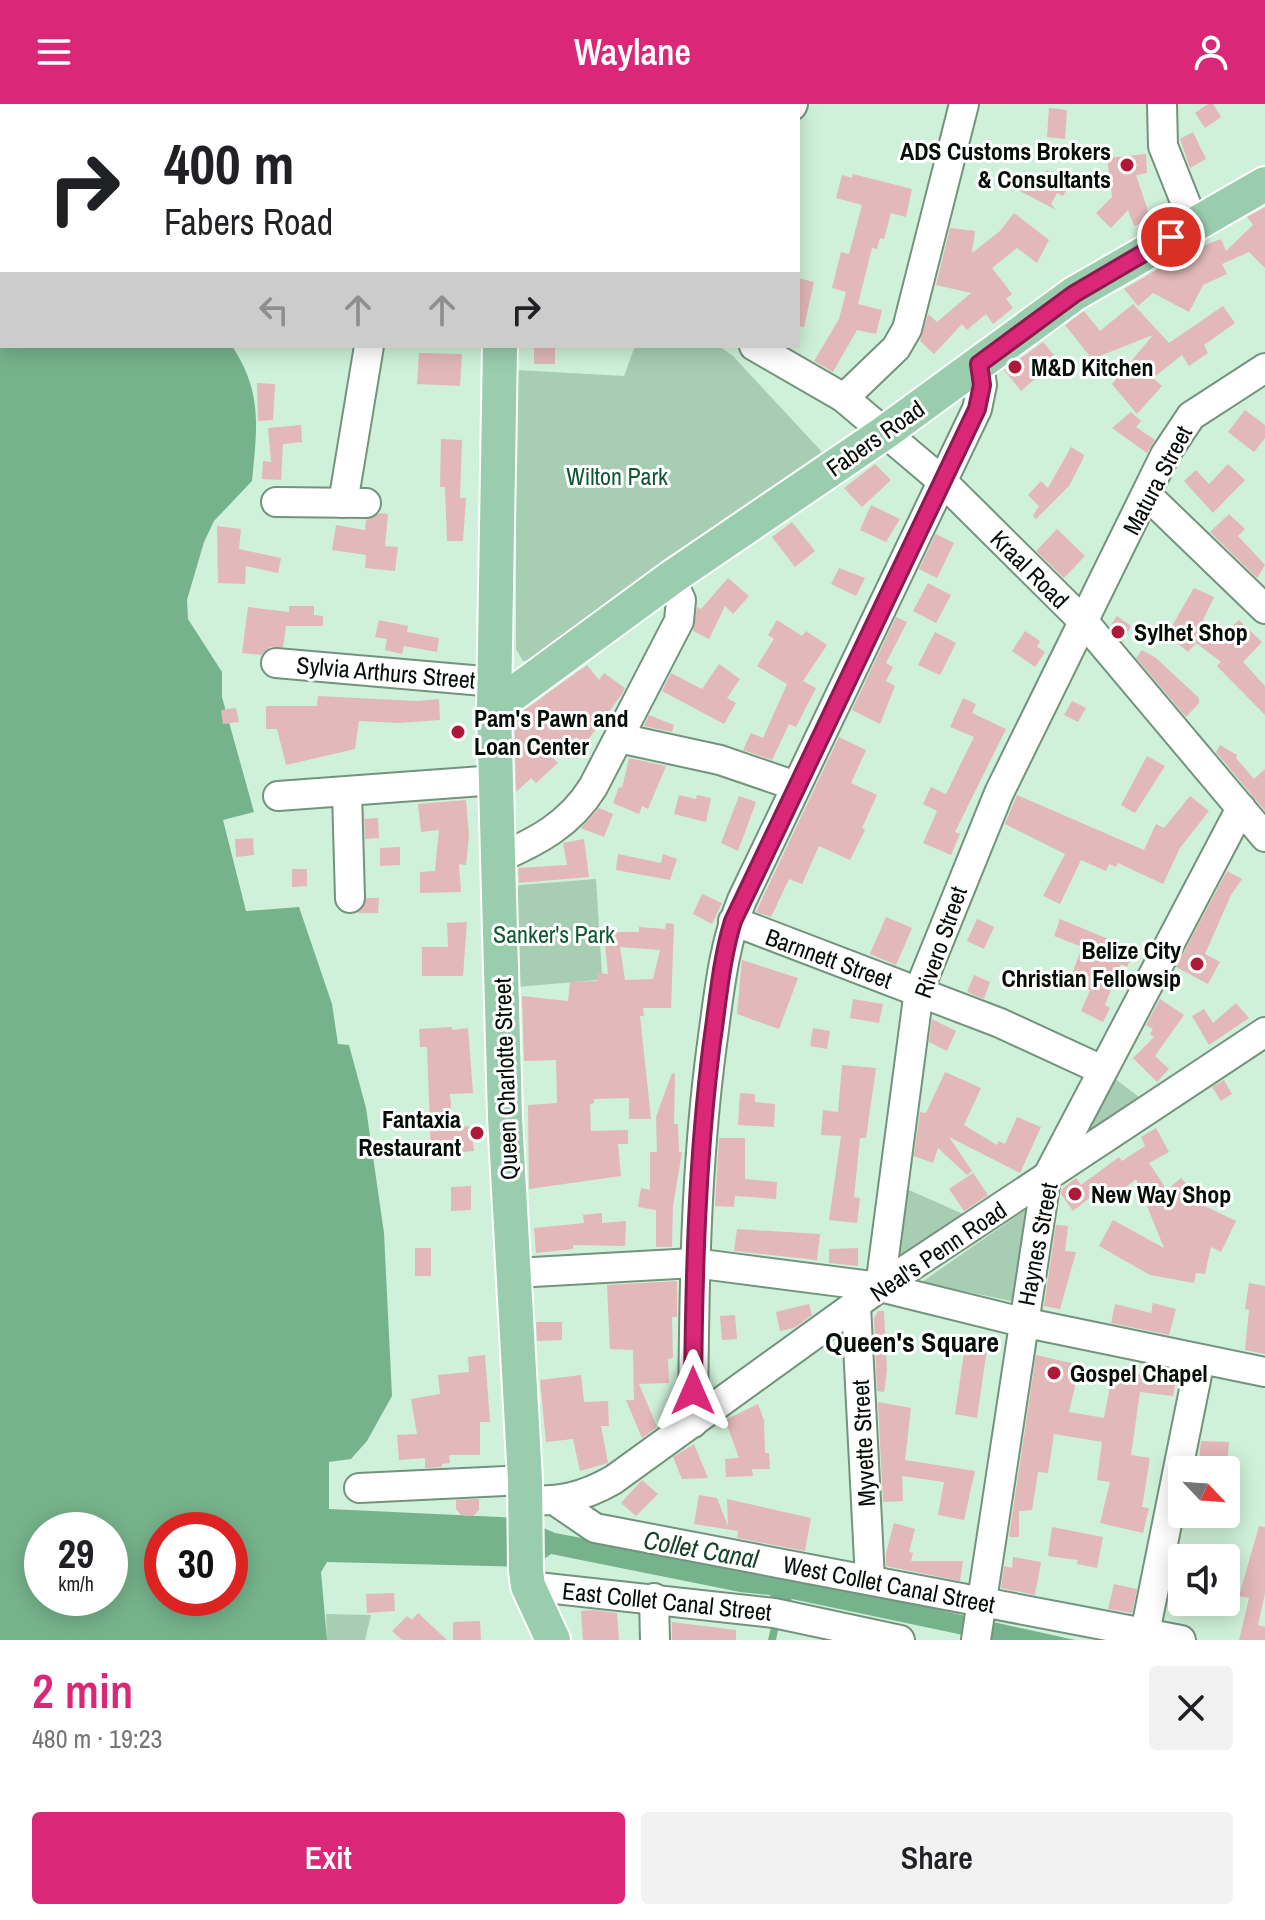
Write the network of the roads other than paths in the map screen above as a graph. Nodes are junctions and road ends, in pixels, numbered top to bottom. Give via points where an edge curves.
1 (964, 104) edge
2 (1162, 104) edge
3 (1265, 184) edge
4 (1194, 224) junction
5 (369, 348) edge
6 (500, 348) edge
7 (757, 348) edge
8 (979, 364) junction
9 (1265, 368) edge
10 (844, 398) junction
11 (884, 433) junction
12 (942, 481) junction
13 (1147, 495) junction
14 (276, 502) dead end
15 (671, 578) junction
16 (1265, 609) edge
17 (1085, 623) junction
18 (276, 663) dead end
19 (495, 695) junction
20 (619, 738) junction
21 (496, 780) junction
22 (796, 786) junction
23 (347, 793) junction
24 (278, 796) dead end
25 (1241, 808) junction
26 (1265, 837) edge
27 (499, 858) junction
28 (350, 898) dead end
29 (733, 921) junction
30 (919, 990) junction
31 (1265, 1032) edge
32 (1102, 1070) junction
33 (1046, 1179) junction
34 (694, 1263) junction
35 (515, 1273) junction
36 (880, 1287) junction
37 (856, 1306) junction
38 (1022, 1322) junction
39 (1200, 1360) junction
40 (1265, 1372) edge
41 (693, 1423) junction
42 (359, 1488) dead end
43 (534, 1499) junction
44 (527, 1579) junction
45 (870, 1580) junction
46 (654, 1598) junction
47 (979, 1620) edge
48 (786, 1621) edge
49 (1145, 1633) junction
50 (553, 1640) edge
51 (655, 1640) edge
52 (900, 1640) edge
53 (1181, 1640) edge

1 - 10 street via 907,329 896,348
2 - 4 street via 1163,146
3 - 4 main road, Fabers Road
4 - 8 main road, Fabers Road via 1074,294
5 - 14 street via 354,503
6 - 19 main road, Queen Charlotte Street
7 - 10 street, Kraal Road
8 - 11 main road, Fabers Road
8 - 12 street via 981,398
9 - 13 street, Matura Street via 1191,416
10 - 11 street, Kraal Road
11 - 12 street, Kraal Road
11 - 15 main road, Fabers Road
12 - 17 street, Kraal Road
12 - 22 street
13 - 16 street
13 - 17 street, Matura Street
15 - 19 main road, Fabers Road
15 - 20 street via 681,600 679,621
17 - 25 street, Kraal Road
17 - 30 street, Rivero Street via 999,793
18 - 19 street, Sylvia Arthurs Street
19 - 21 main road, Queen Charlotte Street
20 - 22 street via 720,760
20 - 27 street via 570,817
21 - 23 street
21 - 27 main road, Queen Charlotte Street
22 - 29 street
23 - 24 street
23 - 28 street
25 - 26 street, Kraal Road
25 - 32 street, Haynes Street
27 - 35 main road, Queen Charlotte Street
29 - 30 street, Barnnett Street
29 - 34 street via 723,958 706,1092
30 - 32 street, Barnnett Street
30 - 36 street, Rivero Street
31 - 33 street, Neal's Penn Road
32 - 33 street, Haynes Street
33 - 36 street, Neal's Penn Road
33 - 38 street, Haynes Street
34 - 35 street
34 - 36 street
34 - 41 street
35 - 43 main road, Queen Charlotte Street
36 - 37 street, Neal's Penn Road
36 - 38 street
37 - 41 street, Neal's Penn Road
37 - 45 street, Myvette Street
38 - 39 street
38 - 47 street, Haynes Street
39 - 40 street
39 - 49 street
41 - 43 street, Neal's Penn Road via 605,1485
42 - 43 street, Neal's Penn Road
43 - 44 main road, Queen Charlotte Street
43 - 45 street, West Collet Canal Street via 595,1528
44 - 46 street, East Collet Canal Street
44 - 50 main road
45 - 47 street, West Collet Canal Street
46 - 48 street, East Collet Canal Street
46 - 51 street
47 - 49 street, West Collet Canal Street
48 - 52 street, East Collet Canal Street
49 - 53 street, West Collet Canal Street

